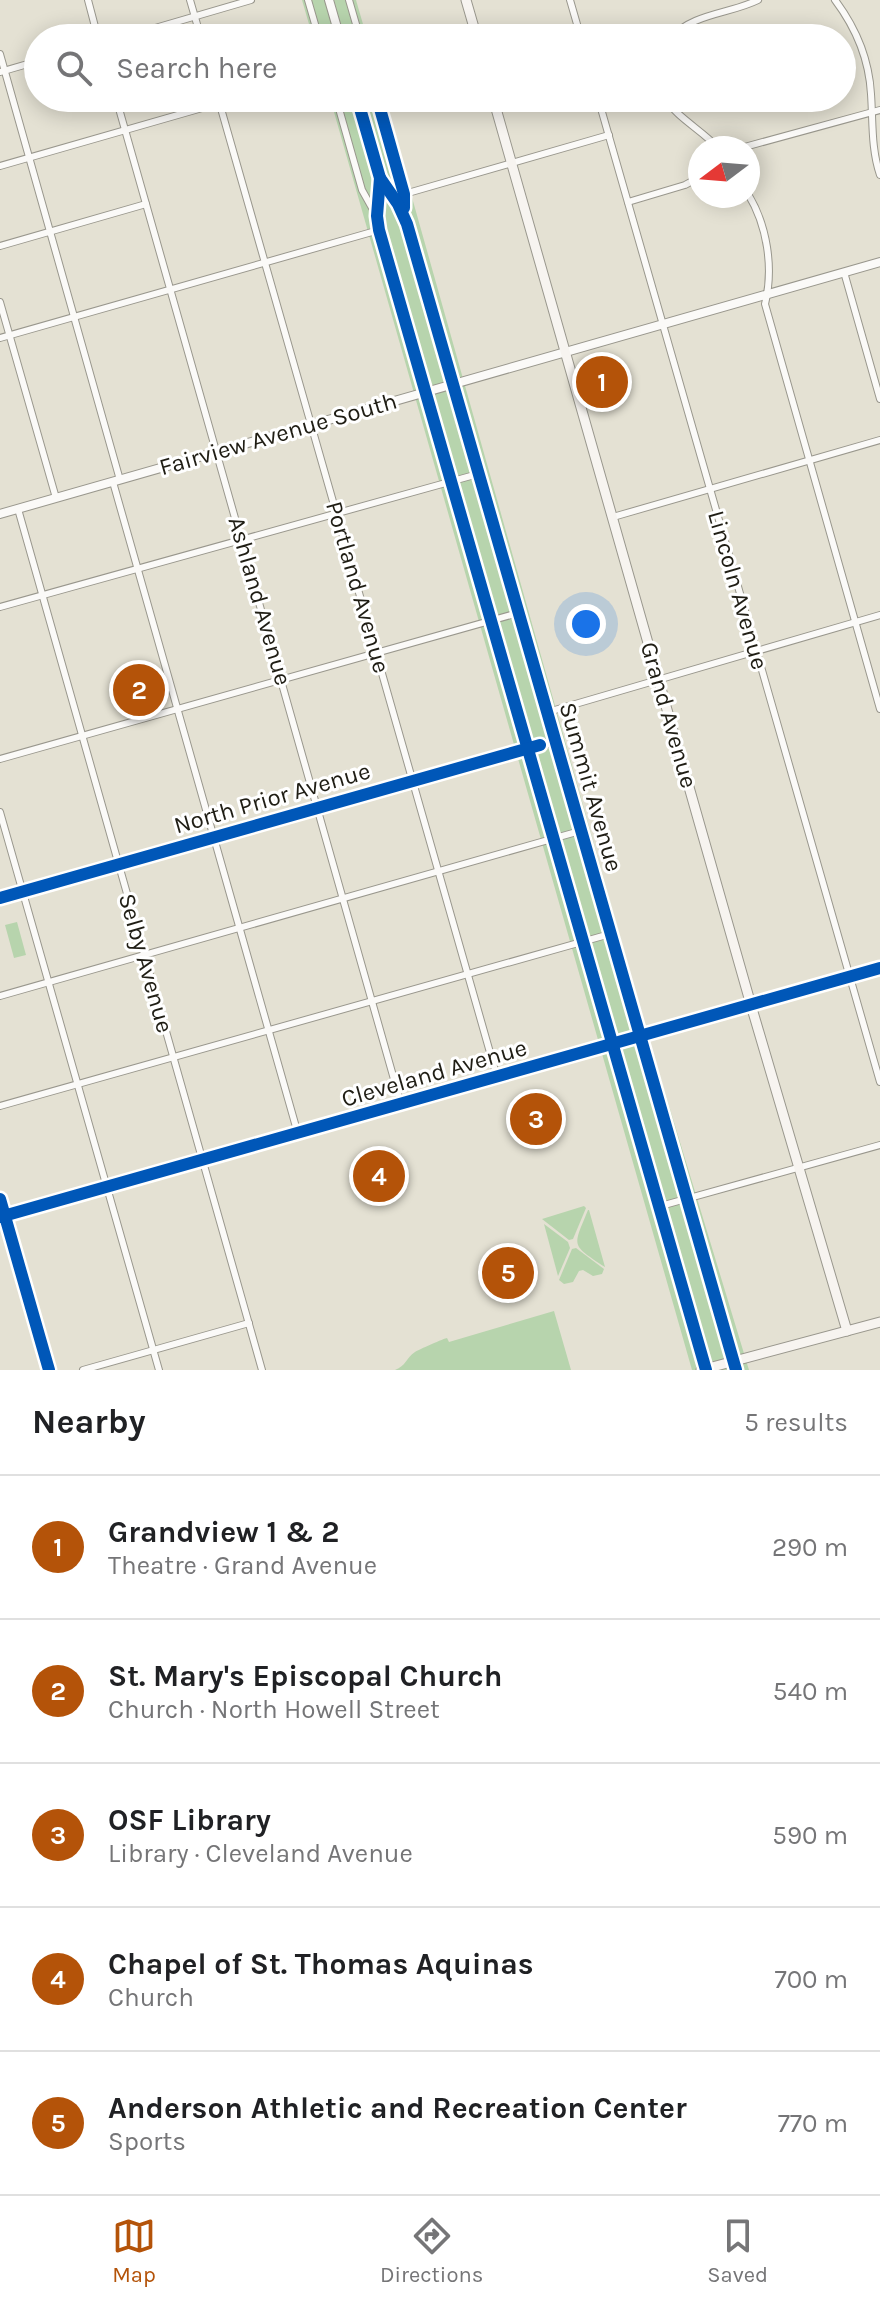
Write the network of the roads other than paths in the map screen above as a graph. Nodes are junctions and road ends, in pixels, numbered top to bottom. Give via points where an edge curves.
1 (88, 0) edge
2 (190, 0) edge
3 (251, 0) edge
4 (308, 0) edge
5 (329, 0) edge
6 (349, 0) edge
7 (466, 0) edge
8 (570, 0) edge
9 (758, 0) edge
10 (835, 0) edge
11 (195, 17) junction
12 (94, 24) edge
13 (170, 24) edge
14 (197, 24) edge
15 (315, 24) edge
16 (336, 24) edge
17 (356, 24) edge
18 (473, 24) edge
19 (577, 24) edge
20 (688, 24) edge
21 (851, 24) edge
22 (856, 34) edge
23 (0, 54) edge
24 (24, 65) edge
25 (2, 72) edge
26 (880, 110) edge
27 (120, 112) edge
28 (181, 112) edge
29 (222, 112) edge
30 (340, 112) edge
31 (361, 112) edge
32 (381, 112) edge
33 (497, 112) edge
34 (602, 112) edge
35 (676, 112) edge
36 (871, 112) junction
37 (125, 130) junction
38 (609, 135) junction
39 (704, 136) edge
40 (760, 143) edge
41 (29, 158) junction
42 (512, 163) junction
43 (0, 166) edge
44 (880, 175) edge
45 (380, 178) junction
46 (688, 183) edge
47 (404, 194) junction
48 (394, 197) junction
49 (628, 202) junction
50 (146, 204) junction
51 (756, 208) edge
52 (377, 216) junction
53 (404, 216) junction
54 (379, 230) junction
55 (50, 231) junction
56 (0, 246) edge
57 (265, 262) junction
58 (880, 262) edge
59 (844, 272) junction
60 (170, 289) junction
61 (767, 294) junction
62 (0, 302) edge
63 (74, 317) junction
64 (663, 324) junction
65 (9, 335) junction
66 (0, 338) edge
67 (566, 352) junction
68 (454, 384) junction
69 (425, 392) junction
70 (880, 399) edge
71 (311, 425) junction
72 (880, 440) edge
73 (216, 452) junction
74 (810, 460) junction
75 (478, 474) junction
76 (117, 481) junction
77 (452, 481) junction
78 (710, 490) junction
79 (56, 498) junction
80 (18, 509) junction
81 (337, 513) junction
82 (0, 514) edge
83 (613, 517) junction
84 (242, 540) junction
85 (138, 568) junction
86 (43, 597) junction
87 (0, 607) edge
88 (518, 613) junction
89 (880, 615) edge
90 (491, 621) junction
91 (856, 622) junction
92 (377, 653) junction
93 (756, 653) junction
94 (282, 679) junction
95 (659, 680) junction
96 (178, 709) junction
97 (880, 709) edge
98 (548, 712) junction
99 (82, 735) junction
100 (555, 741) junction
101 (527, 749) junction
102 (0, 759) edge
103 (413, 781) junction
104 (317, 808) junction
105 (0, 812) edge
106 (580, 831) junction
107 (214, 837) junction
108 (553, 839) junction
109 (119, 865) junction
110 (439, 871) junction
111 (23, 891) junction
112 (0, 898) edge
113 (343, 898) junction
114 (240, 928) junction
115 (610, 934) junction
116 (583, 943) junction
117 (144, 955) junction
118 (880, 968) edge
119 (467, 975) junction
120 (850, 977) junction
121 (49, 983) junction
122 (0, 996) edge
123 (372, 1001) junction
124 (751, 1005) junction
125 (268, 1031) junction
126 (640, 1037) junction
127 (612, 1045) junction
128 (173, 1058) junction
129 (497, 1077) junction
130 (880, 1082) edge
131 (77, 1085) junction
132 (401, 1104) junction
133 (0, 1106) edge
134 (298, 1134) junction
135 (880, 1145) edge
136 (203, 1161) junction
137 (798, 1168) junction
138 (106, 1188) junction
139 (689, 1198) junction
140 (0, 1199) edge
141 (657, 1207) junction
142 (3, 1216) edge
143 (880, 1322) edge
144 (249, 1323) junction
145 (847, 1331) junction
146 (153, 1350) junction
147 (735, 1366) edge
148 (49, 1370) edge
149 (83, 1370) edge
150 (159, 1370) edge
151 (262, 1370) edge
152 (704, 1370) edge

1 - 12 street
2 - 11 street
3 - 11 street
4 - 15 street
5 - 16 street
6 - 17 street
7 - 18 main road
8 - 19 street
9 - 20 street
10 - 21 street
11 - 13 street
11 - 14 street
22 - 36 street via 870,79
23 - 25 street
24 - 25 street
25 - 41 street
26 - 36 street
27 - 37 street, Ashland Avenue
28 - 37 street
29 - 57 street, Portland Avenue
30 - 52 street, Summit Avenue via 362,190
31 - 45 street, Summit Avenue
32 - 47 street, Summit Avenue
33 - 42 main road, Grand Avenue
34 - 38 street, Lincoln Avenue
35 - 39 street
36 - 40 street
36 - 44 street
37 - 41 street
37 - 50 street, Ashland Avenue
38 - 42 street
38 - 49 street, Lincoln Avenue
41 - 43 street
41 - 55 street
42 - 47 street
42 - 67 main road, Grand Avenue
45 - 48 street, Summit Avenue
45 - 52 street, Summit Avenue
46 - 49 street
47 - 48 street
47 - 53 street, Summit Avenue
48 - 53 street, Summit Avenue
49 - 64 street, Lincoln Avenue
50 - 55 street
50 - 60 street, Ashland Avenue
51 - 61 street via 768,254
52 - 54 street, Summit Avenue
53 - 68 street, Summit Avenue
54 - 57 street
54 - 69 street, Summit Avenue
55 - 56 street
55 - 63 street
57 - 60 street
57 - 71 street, Portland Avenue
58 - 59 street, Fairview Avenue South
59 - 61 street, Fairview Avenue South
59 - 70 street
60 - 63 street
60 - 73 street, Ashland Avenue
61 - 64 street, Fairview Avenue South
61 - 74 street via 765,304
62 - 65 street
63 - 65 street
63 - 76 street
64 - 67 street, Fairview Avenue South
64 - 78 street, Lincoln Avenue
65 - 66 street
65 - 79 street
67 - 68 street, Fairview Avenue South
67 - 83 main road, Grand Avenue
68 - 69 street, Fairview Avenue South
68 - 75 street, Summit Avenue
69 - 71 street, Fairview Avenue South
69 - 77 street, Summit Avenue
71 - 73 street, Fairview Avenue South
71 - 81 street, Portland Avenue
72 - 74 street
73 - 76 street, Fairview Avenue South
73 - 84 street, Ashland Avenue
74 - 78 street
74 - 91 street
75 - 77 street
75 - 88 street, Summit Avenue
76 - 79 street, Fairview Avenue South
76 - 85 street
77 - 81 street
77 - 90 street, Summit Avenue
78 - 83 street
78 - 93 street, Lincoln Avenue
79 - 80 street, Fairview Avenue South
80 - 82 street, Fairview Avenue South
80 - 86 street, Selby Avenue
81 - 84 street
81 - 92 street, Portland Avenue
83 - 95 main road, Grand Avenue
84 - 85 street
84 - 94 street, Ashland Avenue
85 - 86 street
85 - 96 street
86 - 87 street
86 - 99 street, Selby Avenue
88 - 90 street
88 - 98 street, Summit Avenue
89 - 91 street
90 - 92 street
90 - 101 street, Summit Avenue
91 - 93 street
91 - 97 street
92 - 94 street
92 - 103 street, Portland Avenue
93 - 95 street
93 - 120 street, Lincoln Avenue
94 - 96 street
94 - 104 street, Ashland Avenue
95 - 98 street
95 - 124 main road, Grand Avenue
96 - 99 street
96 - 107 street
98 - 100 street, Summit Avenue
99 - 102 street
99 - 109 street, Selby Avenue
100 - 101 street, North Prior Avenue
100 - 106 street, Summit Avenue
101 - 103 street, North Prior Avenue
101 - 108 street, Summit Avenue
103 - 104 street, North Prior Avenue
103 - 110 street, Portland Avenue
104 - 107 street, North Prior Avenue
104 - 113 street, Ashland Avenue
105 - 111 street
106 - 108 street
106 - 115 street, Summit Avenue
107 - 109 street, North Prior Avenue
107 - 114 street
108 - 110 street
108 - 116 street, Summit Avenue
109 - 111 street, North Prior Avenue
109 - 117 street, Selby Avenue
110 - 113 street
110 - 119 street, Portland Avenue
111 - 112 street, North Prior Avenue
111 - 121 street
113 - 114 street
113 - 123 street, Ashland Avenue
114 - 117 street
114 - 125 street
115 - 116 street
115 - 126 street, Summit Avenue
116 - 119 street
116 - 127 street, Summit Avenue
117 - 121 street
117 - 128 street, Selby Avenue
118 - 120 street, Cleveland Avenue
119 - 123 street
119 - 129 street, Portland Avenue
120 - 124 street, Cleveland Avenue
120 - 130 street, Lincoln Avenue
121 - 122 street
121 - 131 street
123 - 125 street
123 - 132 street, Ashland Avenue
124 - 126 street, Cleveland Avenue
124 - 137 main road, Grand Avenue
125 - 128 street
125 - 134 street
126 - 127 street, Cleveland Avenue
126 - 139 street, Summit Avenue
127 - 129 street, Cleveland Avenue
127 - 141 street, Summit Avenue
128 - 131 street
128 - 136 street, Selby Avenue
129 - 132 street, Cleveland Avenue
131 - 133 street
131 - 138 street
132 - 134 street, Cleveland Avenue
134 - 136 street, Cleveland Avenue
135 - 137 street
136 - 138 street, Cleveland Avenue
136 - 144 street, Selby Avenue
137 - 139 street
137 - 145 main road, Grand Avenue
138 - 142 street, Cleveland Avenue
138 - 146 street
139 - 141 street
139 - 147 street, Summit Avenue
140 - 142 main road
141 - 152 street, Summit Avenue
142 - 148 main road
143 - 145 main road
144 - 146 street
144 - 151 street, Selby Avenue
145 - 147 main road
146 - 149 street
146 - 150 street
147 - 152 main road

